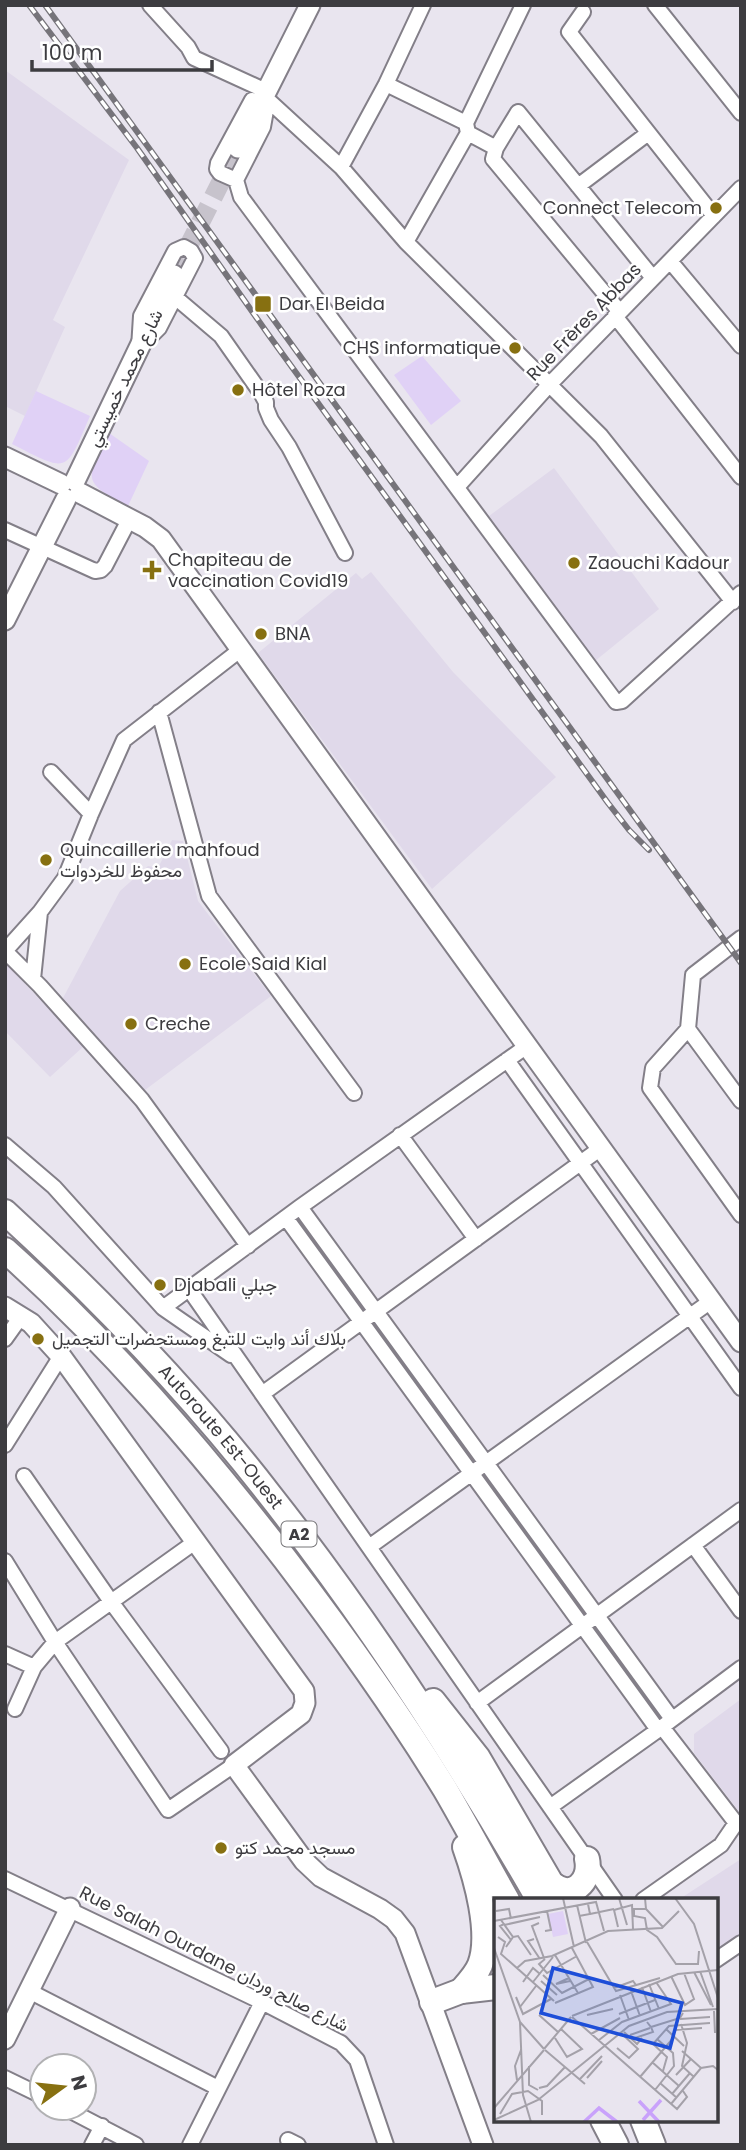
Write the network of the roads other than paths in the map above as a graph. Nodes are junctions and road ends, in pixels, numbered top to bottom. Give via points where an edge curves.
1 (150, 5) edge
2 (310, 5) edge
3 (424, 5) edge
4 (523, 5) edge
5 (655, 5) edge
6 (583, 12) dead end
7 (386, 84) junction
8 (267, 88) junction
9 (741, 113) edge
10 (467, 128) junction
11 (647, 134) junction
12 (237, 148) tunnel mouth
13 (496, 148) junction
14 (341, 167) junction
15 (236, 180) junction
16 (578, 186) junction
17 (738, 197) edge
18 (714, 216) junction
19 (406, 242) junction
20 (670, 261) junction
21 (174, 275) tunnel mouth
22 (653, 278) junction
23 (175, 298) junction
24 (617, 314) junction
25 (741, 346) edge
26 (139, 348) junction
27 (549, 385) junction
28 (5, 457) edge
29 (741, 477) edge
30 (458, 486) junction
31 (71, 489) junction
32 (130, 518) junction
33 (5, 530) edge
34 (42, 547) junction
35 (345, 553) dead end
36 (737, 598) edge
37 (5, 621) edge
38 (240, 650) junction
39 (159, 712) junction
40 (51, 772) dead end
41 (91, 814) junction
42 (40, 912) junction
43 (741, 938) edge
44 (33, 979) junction
45 (688, 1029) junction
46 (527, 1046) junction
47 (508, 1060) junction
48 (354, 1093) dead end
49 (741, 1101) edge
50 (400, 1135) junction
51 (5, 1145) edge
52 (601, 1148) junction
53 (581, 1163) junction
54 (300, 1207) junction
55 (5, 1212) edge
56 (741, 1215) edge
57 (286, 1219) junction
58 (476, 1239) junction
59 (248, 1246) junction
60 (5, 1250) edge
61 (189, 1289) junction
62 (711, 1301) junction
63 (163, 1308) junction
64 (376, 1311) junction
65 (13, 1312) edge
66 (690, 1316) junction
67 (361, 1322) junction
68 (5, 1339) edge
69 (741, 1342) edge
70 (61, 1356) junction
71 (239, 1360) junction
72 (741, 1388) edge
73 (262, 1394) junction
74 (5, 1445) edge
75 (486, 1463) junction
76 (471, 1473) junction
77 (24, 1476) dead end
78 (741, 1510) edge
79 (195, 1542) junction
80 (693, 1545) junction
81 (369, 1547) junction
82 (5, 1561) edge
83 (111, 1603) junction
84 (741, 1611) edge
85 (597, 1615) junction
86 (583, 1626) junction
87 (370, 1630) junction
88 (55, 1642) junction
89 (5, 1654) edge
90 (34, 1667) junction
91 (741, 1668) edge
92 (477, 1703) junction
93 (15, 1709) dead end
94 (664, 1726) junction
95 (228, 1758) junction
96 (445, 1790) junction
97 (550, 1807) junction
98 (738, 1826) edge
99 (587, 1859) junction
100 (5, 1879) edge
101 (506, 1898) edge
102 (538, 1898) edge
103 (614, 1898) edge
104 (646, 1898) edge
105 (70, 1908) junction
106 (741, 1943) edge
107 (718, 1959) edge
108 (494, 1987) edge
109 (30, 1991) junction
110 (461, 1991) junction
111 (261, 2002) junction
112 (432, 2002) junction
113 (5, 2039) edge
114 (5, 2078) edge
115 (218, 2088) junction
116 (28, 2089) edge
117 (94, 2122) edge
118 (604, 2122) edge
119 (612, 2122) edge
120 (644, 2122) edge
121 (102, 2126) junction
122 (92, 2145) edge
123 (136, 2145) edge
124 (190, 2145) edge
125 (386, 2145) edge
126 (483, 2145) edge
127 (618, 2145) edge
128 (653, 2145) edge

1 - 8 street via 194,58
2 - 8 street
3 - 7 street
4 - 10 street
5 - 9 street
6 - 11 street via 569,32
7 - 10 street
7 - 14 street
8 - 12 street
8 - 14 street
8 - 15 street via 263,127
8 - 15 street via 218,163 220,173
10 - 13 street
10 - 19 street
11 - 16 street
11 - 18 street
13 - 16 street via 518,113
13 - 24 street via 493,159
14 - 19 street
15 - 30 street via 241,197
16 - 22 street
17 - 18 street, Rue Frères Abbas
18 - 20 street, Rue Frères Abbas
19 - 27 street
20 - 22 street, Rue Frères Abbas
20 - 25 street
21 - 26 street, شارع محمد خميستي
22 - 24 street, Rue Frères Abbas
23 - 26 street via 159,328
23 - 26 street via 195,258 184,247 175,251 141,316
23 - 35 street via 221,336 267,402 271,420
24 - 27 street, Rue Frères Abbas
24 - 29 street
26 - 31 street, شارع محمد خميستي
27 - 30 street, Rue Frères Abbas
27 - 36 street via 601,436
28 - 31 street
30 - 36 street via 616,702
31 - 32 street
31 - 34 street, شارع محمد خميستي
32 - 34 street via 101,570
32 - 38 street via 161,539
33 - 34 street
34 - 37 street, شارع محمد خميستي
38 - 39 street
38 - 46 street
39 - 41 street via 124,740
39 - 48 street via 209,897
40 - 41 street
41 - 42 street via 65,878
42 - 44 street
42 - 44 street via 5,951
43 - 45 street via 693,975
44 - 59 street via 142,1100
45 - 49 street
45 - 56 street via 653,1068 650,1088
46 - 47 street
46 - 52 street
47 - 50 street
47 - 53 street
50 - 54 street
50 - 58 street
51 - 63 street via 54,1187
52 - 53 street
52 - 62 street
53 - 58 street
53 - 66 street
54 - 57 street
54 - 64 street
55 - 87 highway, Autoroute Est-Ouest / A2 via 176,1382 269,1493
57 - 59 street
57 - 67 street
58 - 64 street
59 - 61 street
60 - 96 highway, Autoroute Est-Ouest / A2 via 98,1339 233,1492 332,1621
61 - 63 street
61 - 71 street
62 - 66 street
62 - 69 street
63 - 71 street
64 - 67 street
64 - 75 street
65 - 68 street
65 - 70 street
66 - 72 street
66 - 75 street
67 - 73 street
67 - 76 street
70 - 74 street
70 - 79 street
71 - 73 street
73 - 81 street
75 - 76 street
75 - 85 street
76 - 81 street
76 - 86 street
77 - 83 street
78 - 80 street
79 - 83 street
79 - 95 street via 304,1691 301,1714
80 - 84 street
80 - 85 street
81 - 92 street
82 - 88 street
83 - 88 street
83 - 95 street
85 - 86 street
85 - 94 street
86 - 92 street
86 - 94 street
87 - 99 highway via 464,1738 551,1883 561,1889 577,1888 585,1880
87 - 102 highway, Autoroute Est-Ouest / A2 via 438,1732
88 - 90 street
88 - 95 street via 168,1811
89 - 90 street
90 - 93 street
91 - 94 street
92 - 97 street
94 - 97 street
94 - 98 street
95 - 112 street via 304,1861 321,1877 394,1919 405,1933
96 - 101 highway, Autoroute Est-Ouest / A2
96 - 110 highway via 478,1888 482,1922 480,1963
97 - 99 street
98 - 104 street via 721,1845
99 - 103 street
100 - 105 street, Rue Salah Ourdane شارع صالح وردان
105 - 109 street
105 - 111 street, Rue Salah Ourdane شارع صالح وردان
106 - 107 street
108 - 110 highway
109 - 113 street
109 - 115 street
110 - 112 highway
111 - 115 street
111 - 125 street, Rue Salah Ourdane شارع صالح وردان via 326,2034 353,2054
112 - 126 street
114 - 116 street
115 - 124 street
117 - 121 street
118 - 127 highway
119 - 127 highway
120 - 128 highway
121 - 122 street
121 - 123 street

